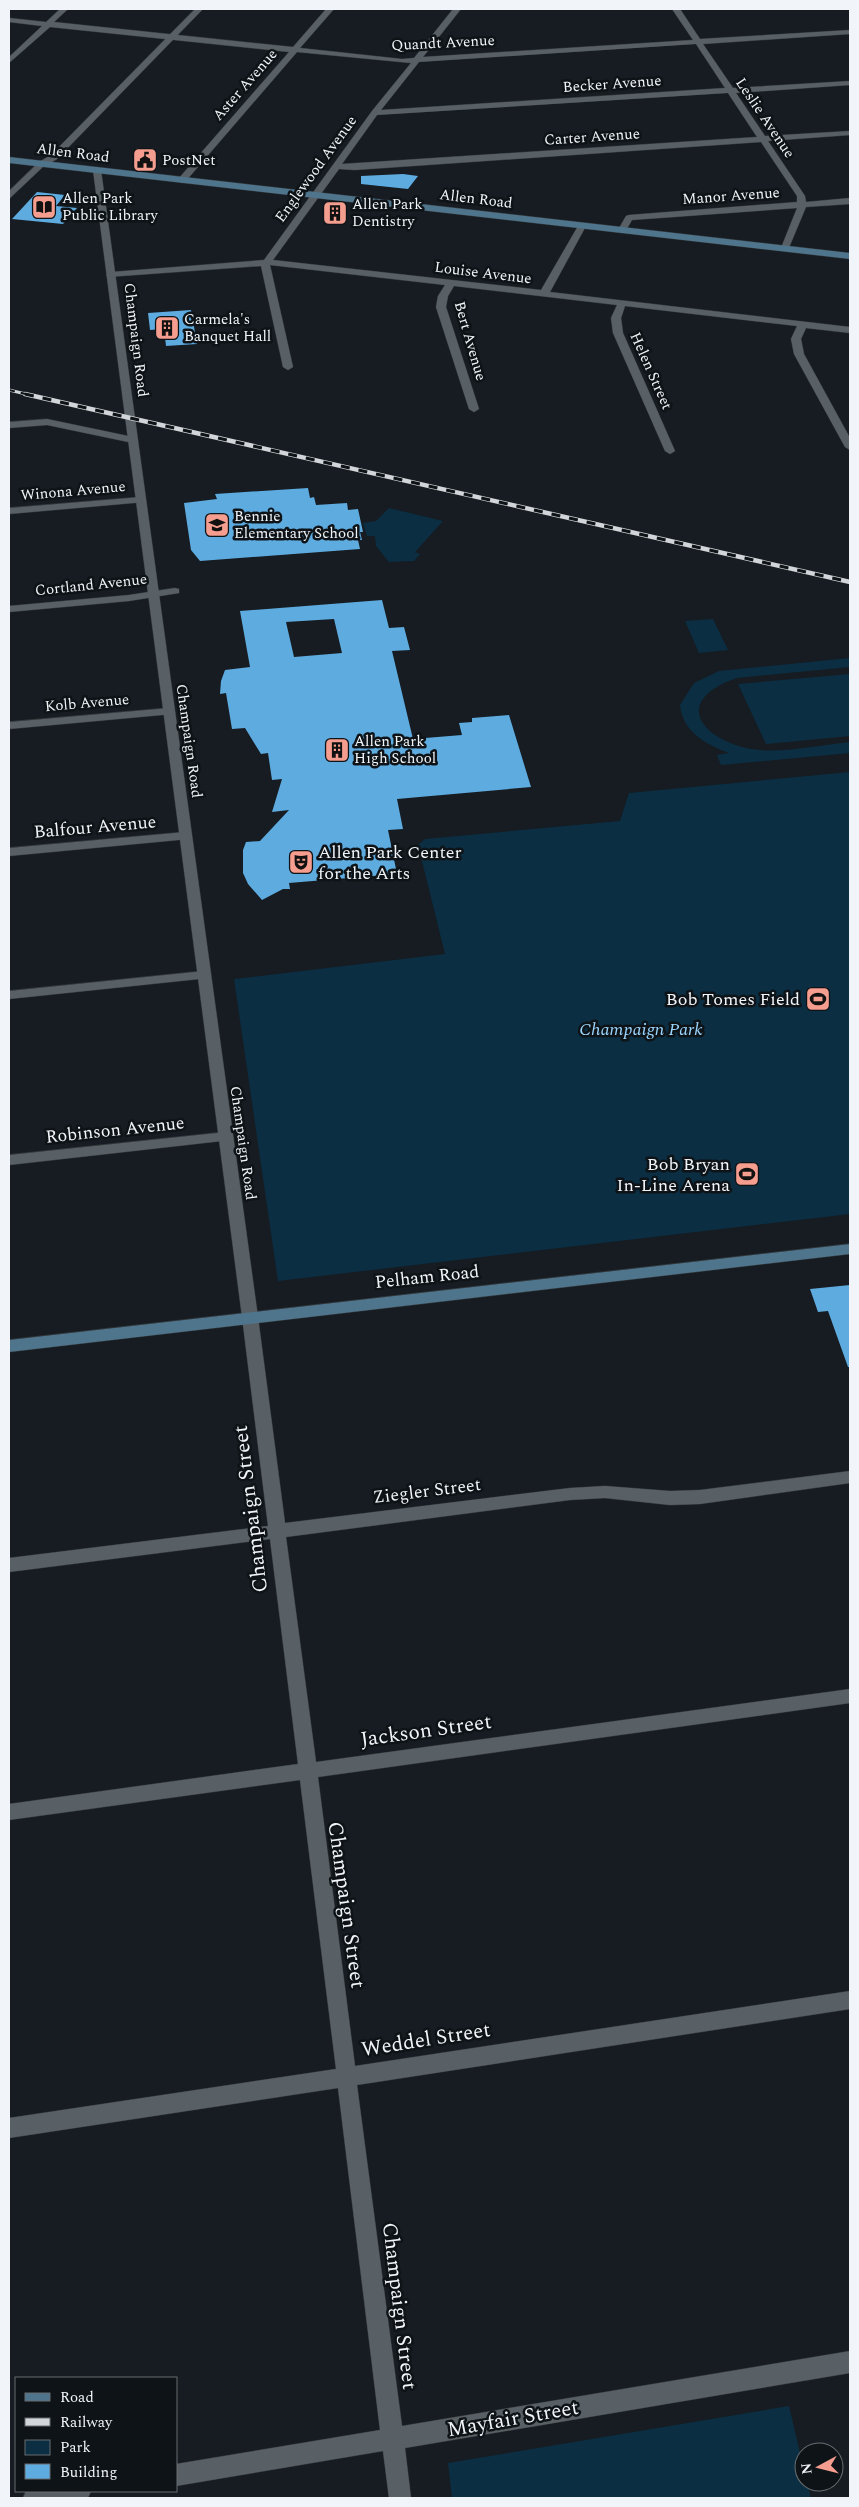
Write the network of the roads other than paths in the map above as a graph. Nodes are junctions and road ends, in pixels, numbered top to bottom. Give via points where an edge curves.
1 (64, 9) edge
2 (199, 9) edge
3 (330, 9) edge
4 (456, 9) edge
5 (676, 9) edge
6 (9, 20) edge
7 (48, 24) junction
8 (850, 32) edge
9 (172, 37) junction
10 (698, 42) junction
11 (294, 50) junction
12 (9, 61) edge
13 (416, 61) junction
14 (850, 82) edge
15 (730, 90) junction
16 (375, 113) junction
17 (850, 133) edge
18 (761, 139) junction
19 (9, 160) edge
20 (42, 164) junction
21 (336, 166) junction
22 (98, 170) junction
23 (182, 180) junction
24 (316, 195) junction
25 (9, 196) edge
26 (850, 201) edge
27 (802, 205) junction
28 (582, 226) junction
29 (622, 230) junction
30 (785, 248) junction
31 (850, 256) edge
32 (265, 265) junction
33 (111, 275) junction
34 (451, 283) junction
35 (544, 294) junction
36 (622, 303) junction
37 (802, 325) junction
38 (850, 330) edge
39 (288, 366) dead end
40 (474, 409) dead end
41 (12, 414) dead end
42 (47, 422) junction
43 (9, 425) edge
44 (132, 440) junction
45 (850, 447) edge
46 (670, 451) dead end
47 (141, 500) junction
48 (9, 512) edge
49 (175, 591) dead end
50 (154, 594) junction
51 (9, 609) edge
52 (169, 712) junction
53 (9, 726) edge
54 (185, 836) junction
55 (9, 852) edge
56 (204, 975) junction
57 (9, 995) edge
58 (226, 1137) junction
59 (9, 1160) edge
60 (850, 1249) edge
61 (250, 1317) junction
62 (9, 1346) edge
63 (850, 1477) edge
64 (276, 1530) junction
65 (9, 1565) edge
66 (850, 1696) edge
67 (306, 1771) junction
68 (9, 1812) edge
69 (850, 2000) edge
70 (347, 2076) junction
71 (9, 2128) edge
72 (850, 2362) edge
73 (393, 2439) junction
74 (178, 2475) edge
75 (73, 2492) edge
76 (34, 2498) edge
77 (400, 2498) edge

1 - 7 street
2 - 9 street
3 - 11 street, Aster Avenue
4 - 13 street, Englewood Avenue
5 - 10 street, Leslie Avenue
6 - 7 street, Quandt Avenue
7 - 9 street, Quandt Avenue
7 - 12 street
8 - 10 street, Quandt Avenue
9 - 11 street, Quandt Avenue
9 - 20 street via 56,155
10 - 13 street, Quandt Avenue
10 - 15 street, Leslie Avenue
11 - 13 street, Quandt Avenue
11 - 23 street, Aster Avenue
13 - 16 street, Englewood Avenue
14 - 15 street, Becker Avenue
15 - 16 street, Becker Avenue
15 - 18 street, Leslie Avenue
16 - 21 street, Englewood Avenue
17 - 18 street, Carter Avenue
18 - 21 street, Carter Avenue
18 - 27 street, Leslie Avenue via 802,196
19 - 20 main road, Allen Road
20 - 22 main road, Allen Road
20 - 25 street
21 - 24 street, Englewood Avenue
22 - 23 main road, Allen Road
22 - 33 street, Champaign Road
23 - 24 main road, Allen Road
24 - 28 main road, Allen Road
24 - 32 street, Englewood Avenue
26 - 27 street, Manor Avenue
27 - 29 street, Manor Avenue via 629,218
27 - 30 street
28 - 29 main road, Allen Road
28 - 35 street
29 - 30 main road, Allen Road
30 - 31 main road, Allen Road
32 - 33 street, Louise Avenue
32 - 34 street, Louise Avenue via 280,262
32 - 39 street
33 - 44 street, Champaign Road
34 - 35 street, Louise Avenue
34 - 40 street, Bert Avenue via 441,307
35 - 36 street, Louise Avenue
36 - 37 street, Louise Avenue
36 - 46 street, Helen Street via 616,318 618,333
37 - 38 street, Louise Avenue
37 - 45 street via 796,339 798,354
41 - 42 street
42 - 43 street
42 - 44 street
44 - 47 street, Champaign Road
47 - 48 street, Winona Avenue
47 - 50 street, Champaign Road
49 - 50 street, Cortland Avenue
50 - 51 street, Cortland Avenue
50 - 52 street, Champaign Road
52 - 53 street, Kolb Avenue
52 - 54 street, Champaign Road
54 - 55 street, Balfour Avenue
54 - 56 street, Champaign Road
56 - 57 street
56 - 58 street, Champaign Road
58 - 59 street, Robinson Avenue
58 - 61 street, Champaign Road
60 - 61 main road, Pelham Road
61 - 62 main road, Pelham Road
61 - 64 street, Champaign Street
63 - 64 street, Ziegler Street via 700,1497 670,1498 605,1492 570,1494
64 - 65 street, Ziegler Street
64 - 67 street, Champaign Street
66 - 67 street, Jackson Street
67 - 68 street, Jackson Street
67 - 70 street, Champaign Street
69 - 70 street, Weddel Street
70 - 71 street, Weddel Street
70 - 73 street, Champaign Street
72 - 73 street, Mayfair Street
73 - 74 street, Mayfair Street
73 - 77 street, Champaign Street
75 - 76 street

